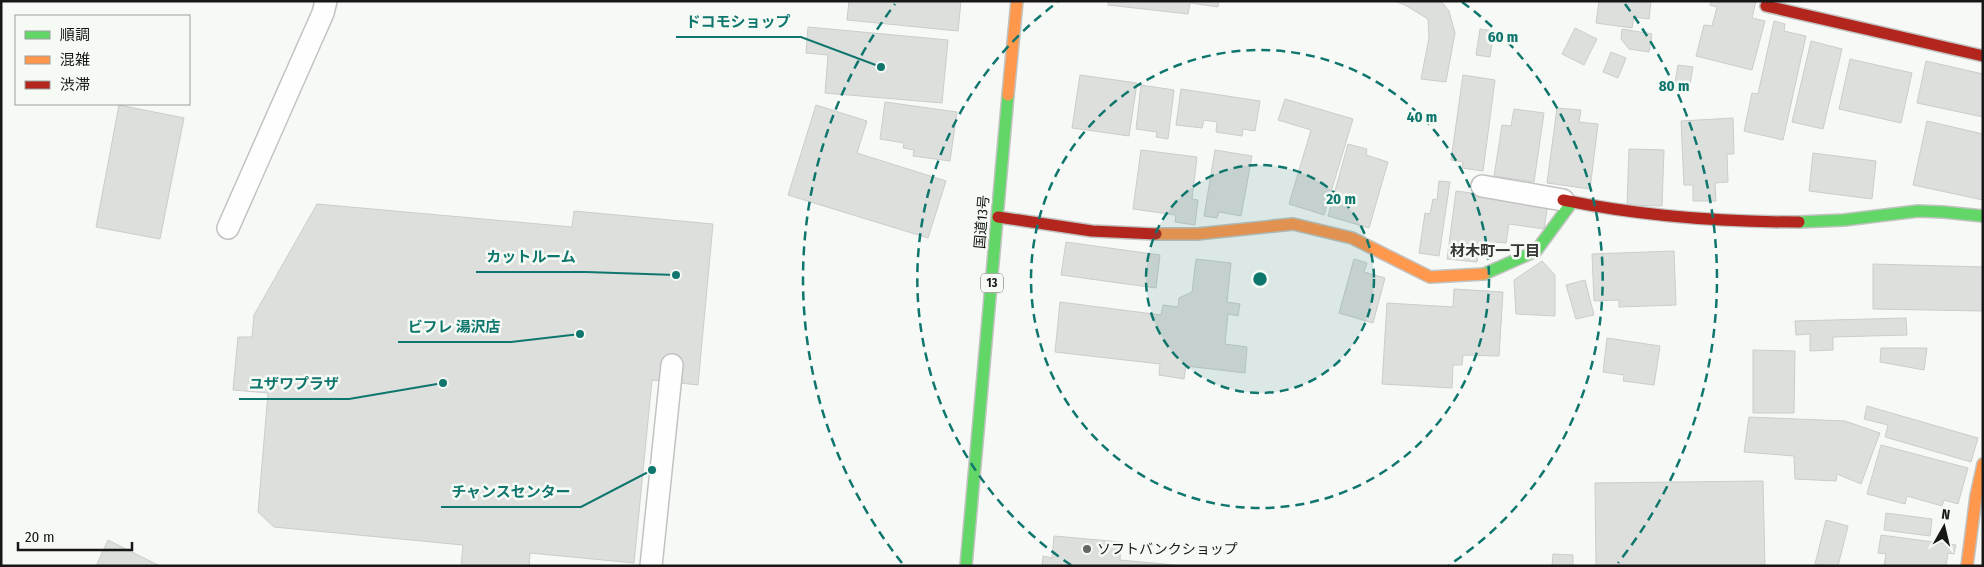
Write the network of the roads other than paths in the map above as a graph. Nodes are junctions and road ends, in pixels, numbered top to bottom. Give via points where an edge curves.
1 (326, 1) edge
2 (1017, 1) edge
3 (1766, 6) dead end
4 (1983, 56) edge
5 (1482, 186) dead end
6 (1568, 201) junction
7 (1983, 216) edge
8 (998, 218) junction
9 (228, 228) dead end
10 (672, 365) dead end
11 (1983, 464) edge
12 (651, 566) edge
13 (966, 566) edge
14 (1968, 566) edge

1 - 9 lane
2 - 8 main road, 国道13号 / 13
3 - 4 main road
5 - 6 lane
6 - 7 main road via 1674,217 1754,220 1832,221 1930,211
6 - 8 main road via 1559,222 1536,251 1481,275 1430,277 1352,238 1293,224 1197,234 1158,234 1092,231
8 - 13 main road, 国道13号 / 13
10 - 12 lane
11 - 14 main road

